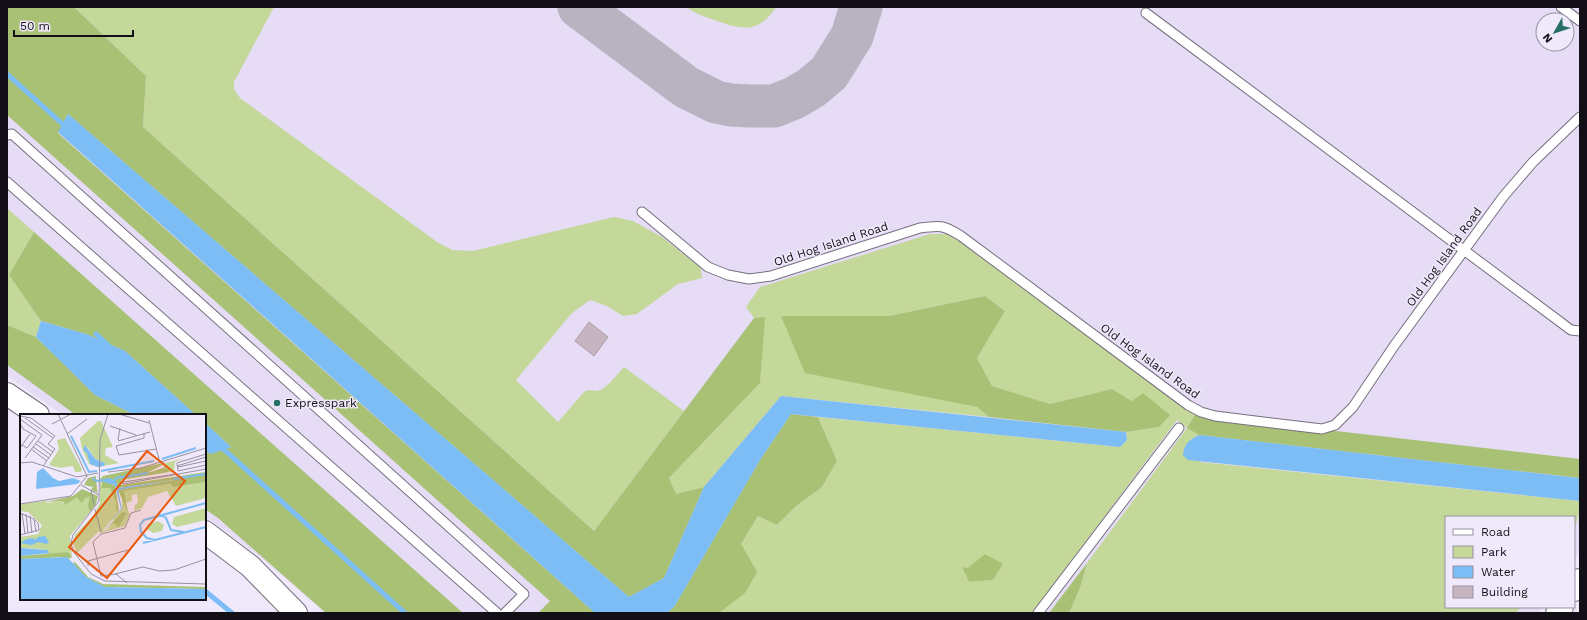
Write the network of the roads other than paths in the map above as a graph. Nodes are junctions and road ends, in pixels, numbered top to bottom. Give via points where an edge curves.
1 (1561, 7) edge
2 (1146, 13) dead end
3 (1580, 21) edge
4 (1580, 117) edge
5 (7, 135) edge
6 (7, 182) edge
7 (642, 212) dead end
8 (1464, 250) junction
9 (1580, 331) edge
10 (7, 394) edge
11 (37, 414) edge
12 (1179, 428) dead end
13 (206, 533) edge
14 (296, 613) edge
15 (498, 613) edge
16 (505, 613) edge
17 (1038, 613) edge

1 - 3 lane
2 - 8 lane
4 - 8 lane, Old Hog Island Road via 1515,182
5 - 16 lane via 12,134 524,594
6 - 15 lane
7 - 8 lane, Old Hog Island Road via 708,267 728,275 749,279 772,276 920,228 948,227 1188,405 1214,416 1322,429 1335,425 1352,407
8 - 9 lane via 1571,330
10 - 11 street
12 - 17 lane
13 - 14 street via 250,566

